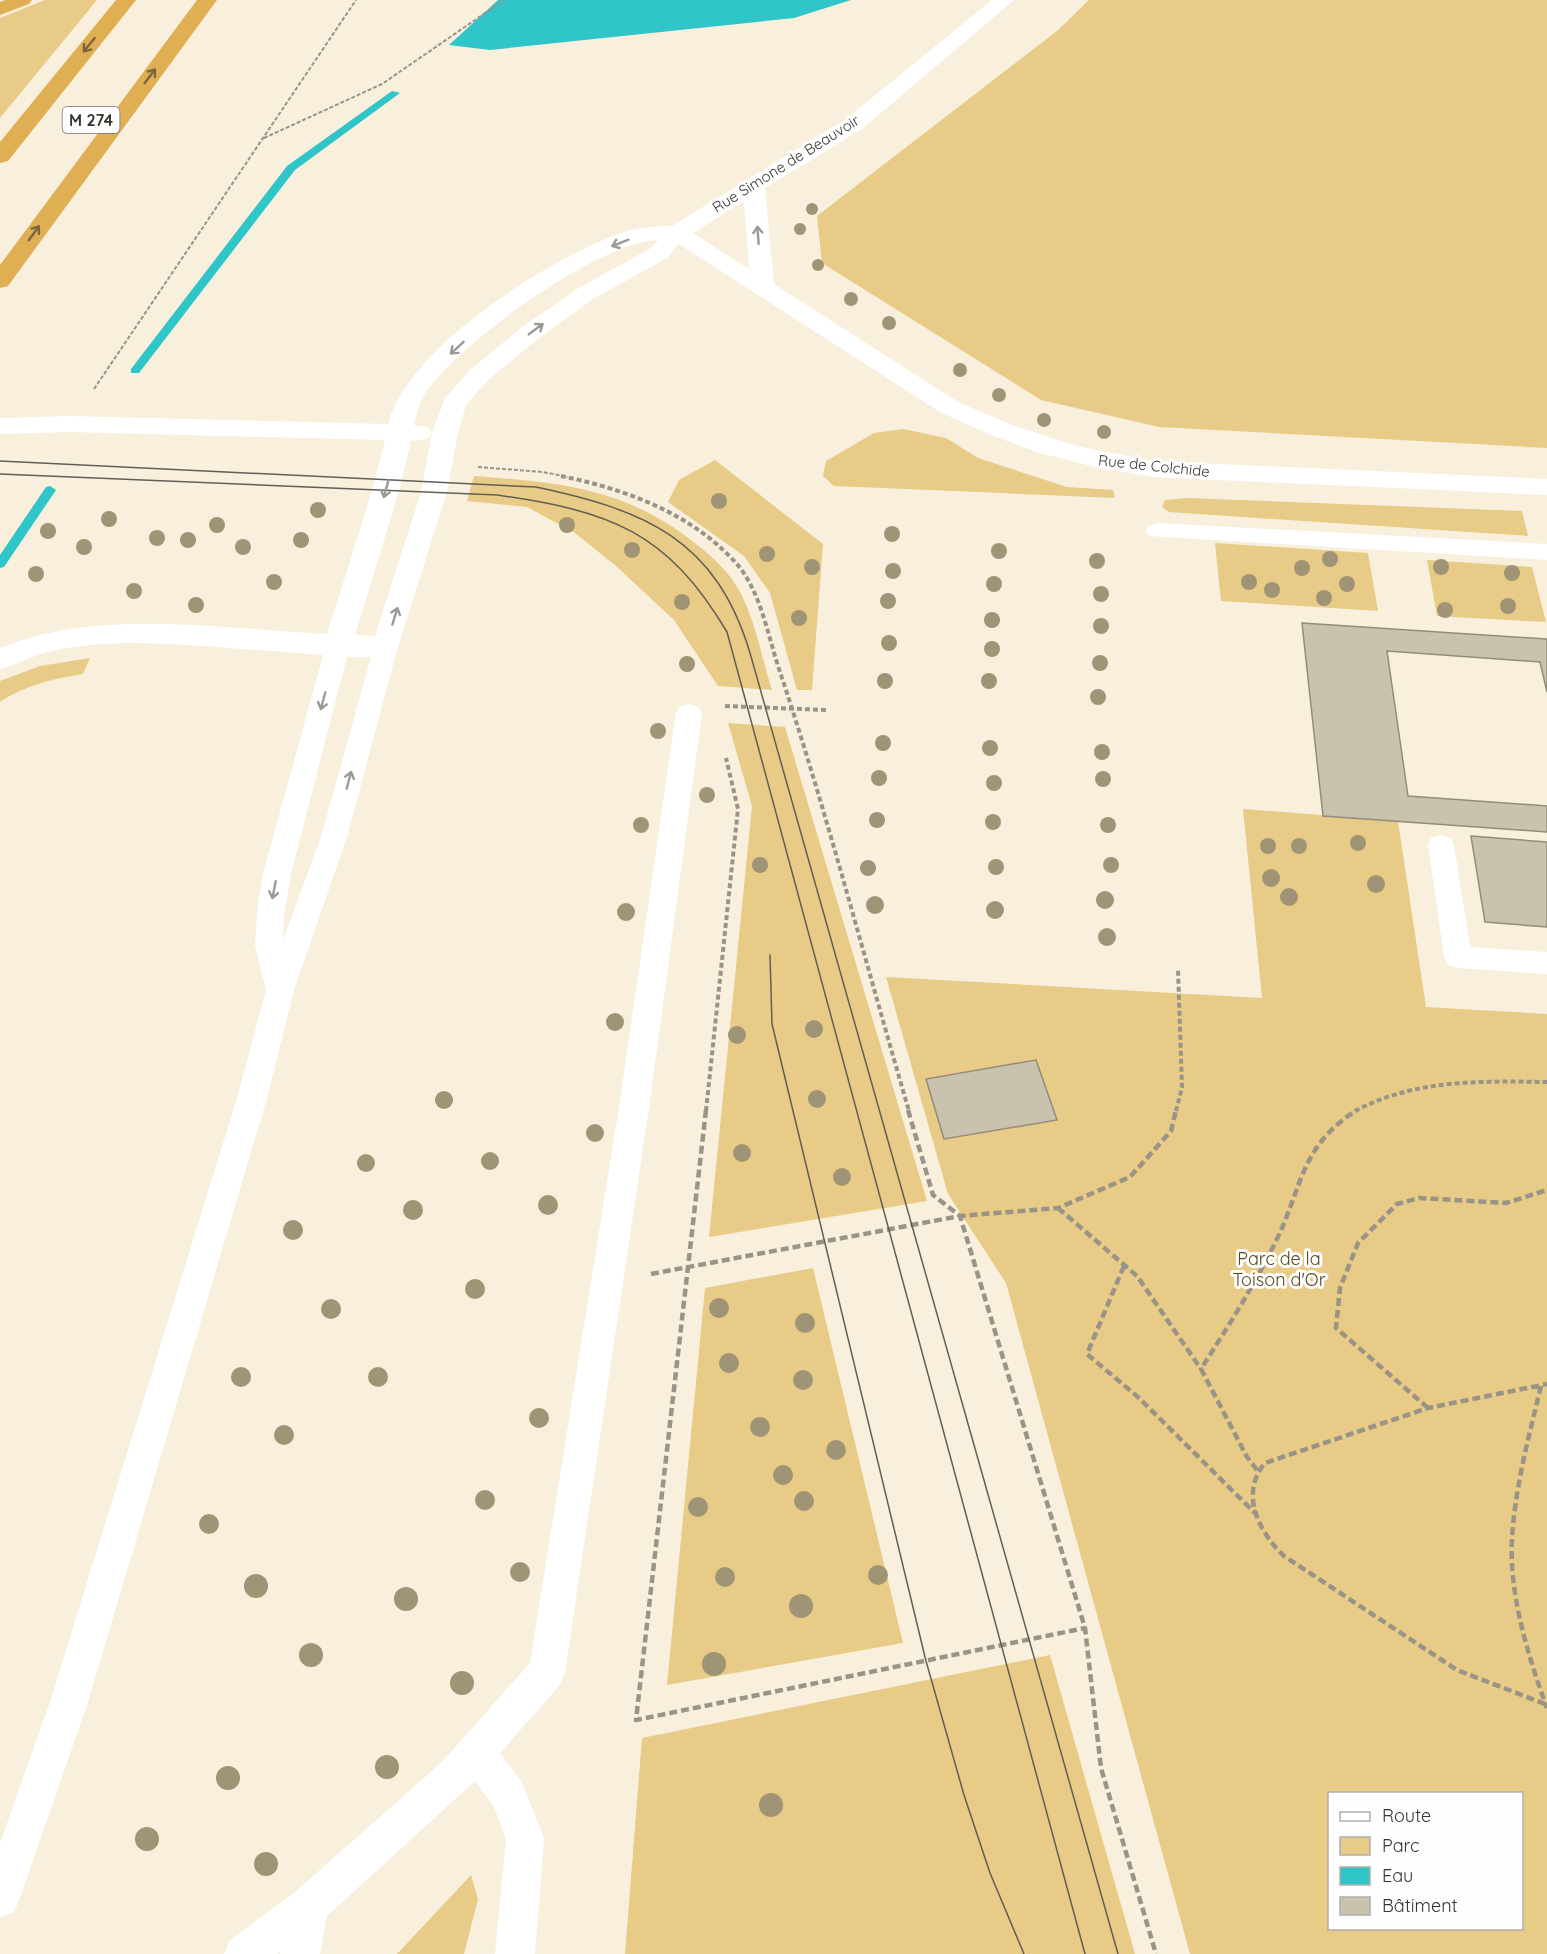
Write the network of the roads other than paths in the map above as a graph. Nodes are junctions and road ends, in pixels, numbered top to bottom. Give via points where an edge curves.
1 (22, 0) edge
2 (126, 0) edge
3 (184, 0) edge
4 (207, 0) edge
5 (1004, 0) edge
6 (0, 9) edge
7 (133, 66) dead end
8 (0, 156) edge
9 (754, 184) junction
10 (677, 233) junction
11 (0, 281) edge
12 (762, 286) junction
13 (0, 426) edge
14 (399, 432) junction
15 (445, 434) junction
16 (1547, 487) edge
17 (1157, 531) dead end
18 (1547, 552) edge
19 (338, 645) junction
20 (386, 646) junction
21 (0, 659) edge
22 (689, 713) road end
23 (1441, 845) dead end
24 (1547, 963) edge
25 (280, 990) junction
26 (476, 1752) junction
27 (0, 1898) edge
28 (309, 1906) junction
29 (244, 1954) edge
30 (300, 1954) edge
31 (515, 1954) edge

1 - 6 highway
2 -> 8 highway, M 274
3 - 7 highway
11 -> 4 highway
5 - 9 street, Rue Simone de Beauvoir via 854,124
9 - 10 street, Rue Simone de Beauvoir
12 -> 9 street
10 - 12 street, Rue de Colchide
10 -> 14 street via 636,236 589,256 524,294 475,331 413,392
15 -> 10 street, Rue Simone de Beauvoir via 454,404 479,375 585,294 659,253
12 - 16 street, Rue de Colchide via 949,407 1040,447 1154,469
13 - 14 street via 70,424
14 - 15 street
14 -> 19 street via 386,490
20 -> 15 street, Rue Simone de Beauvoir via 440,465
17 - 18 lane
19 - 20 street
19 - 21 street via 117,633 52,640
19 -> 25 lane via 270,908 267,943
25 -> 20 lane via 334,837
22 - 26 lane via 635,1101 547,1672
23 - 24 lane via 1458,957
25 - 27 lane via 249,1110 69,1702
26 - 28 lane
26 - 31 lane via 509,1795 525,1839
28 - 29 lane
28 - 30 lane

